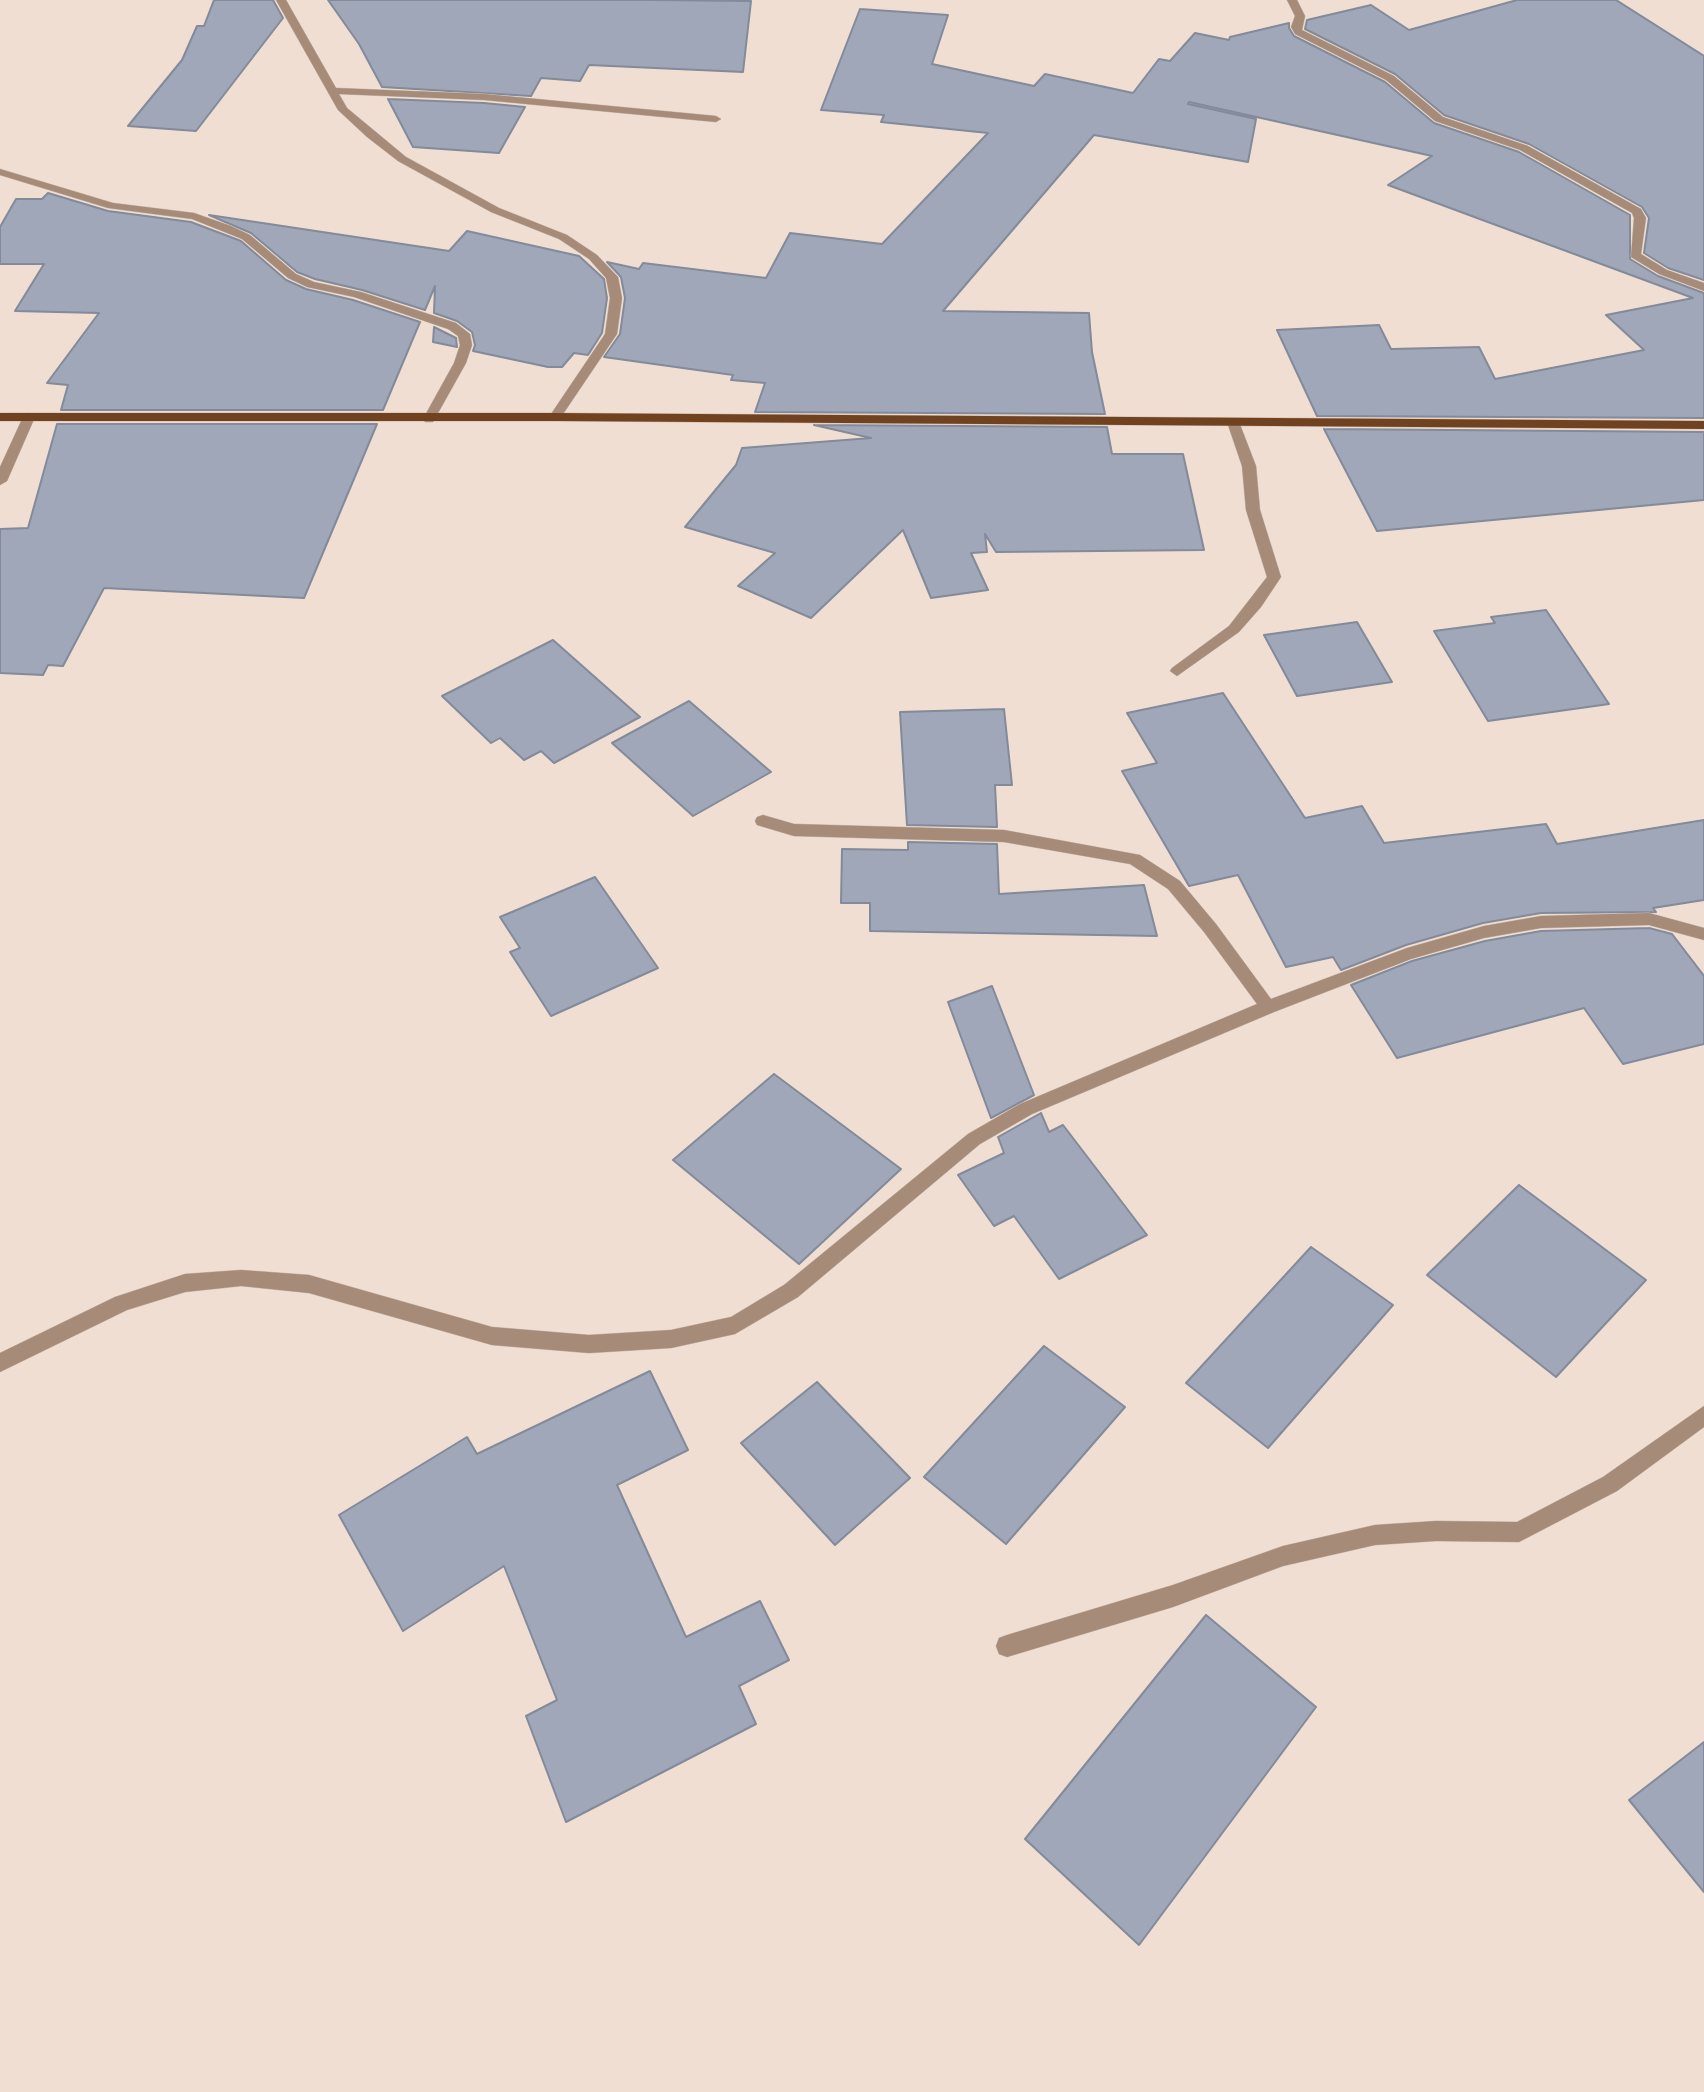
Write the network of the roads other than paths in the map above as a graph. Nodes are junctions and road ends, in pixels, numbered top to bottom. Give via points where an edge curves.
1 (281, 0) edge
2 (1292, 0) edge
3 (333, 92) junction
4 (716, 120) dead end
5 (0, 172) edge
6 (1704, 287) edge
7 (0, 417) edge
8 (29, 417) junction
9 (555, 417) junction
10 (429, 419) junction
11 (1233, 422) junction
12 (1704, 425) edge
13 (0, 481) edge
14 (1177, 671) dead end
15 (763, 821) dead end
16 (1704, 934) edge
17 (1268, 1007) junction
18 (0, 1363) edge
19 (1704, 1415) edge
20 (1007, 1646) dead end

1 - 3 street
2 - 6 street via 1300,16 1298,32 1390,78 1439,118 1524,149 1637,211 1635,255 1663,272
3 - 4 street via 484,97
3 - 9 street via 343,110 402,159 495,210 563,237 593,257 612,278 611,334
5 - 10 street via 112,206 194,216 246,237 292,276 311,285 357,293 452,326 464,334 466,345
7 - 8 main road
8 - 10 main road
8 - 13 street
9 - 10 main road
9 - 11 main road
11 - 12 main road
11 - 14 street via 1249,466 1253,510 1274,577 1234,629
15 - 17 street via 794,830 1004,836 1134,859 1174,885
16 - 17 street via 1649,919 1541,922 1407,954
17 - 18 street via 1026,1109 974,1139 791,1290 734,1325 671,1339 589,1345 492,1336 309,1284 241,1278 186,1283 122,1303
19 - 20 street via 1610,1484 1519,1532 1375,1535 1283,1556 1173,1596

